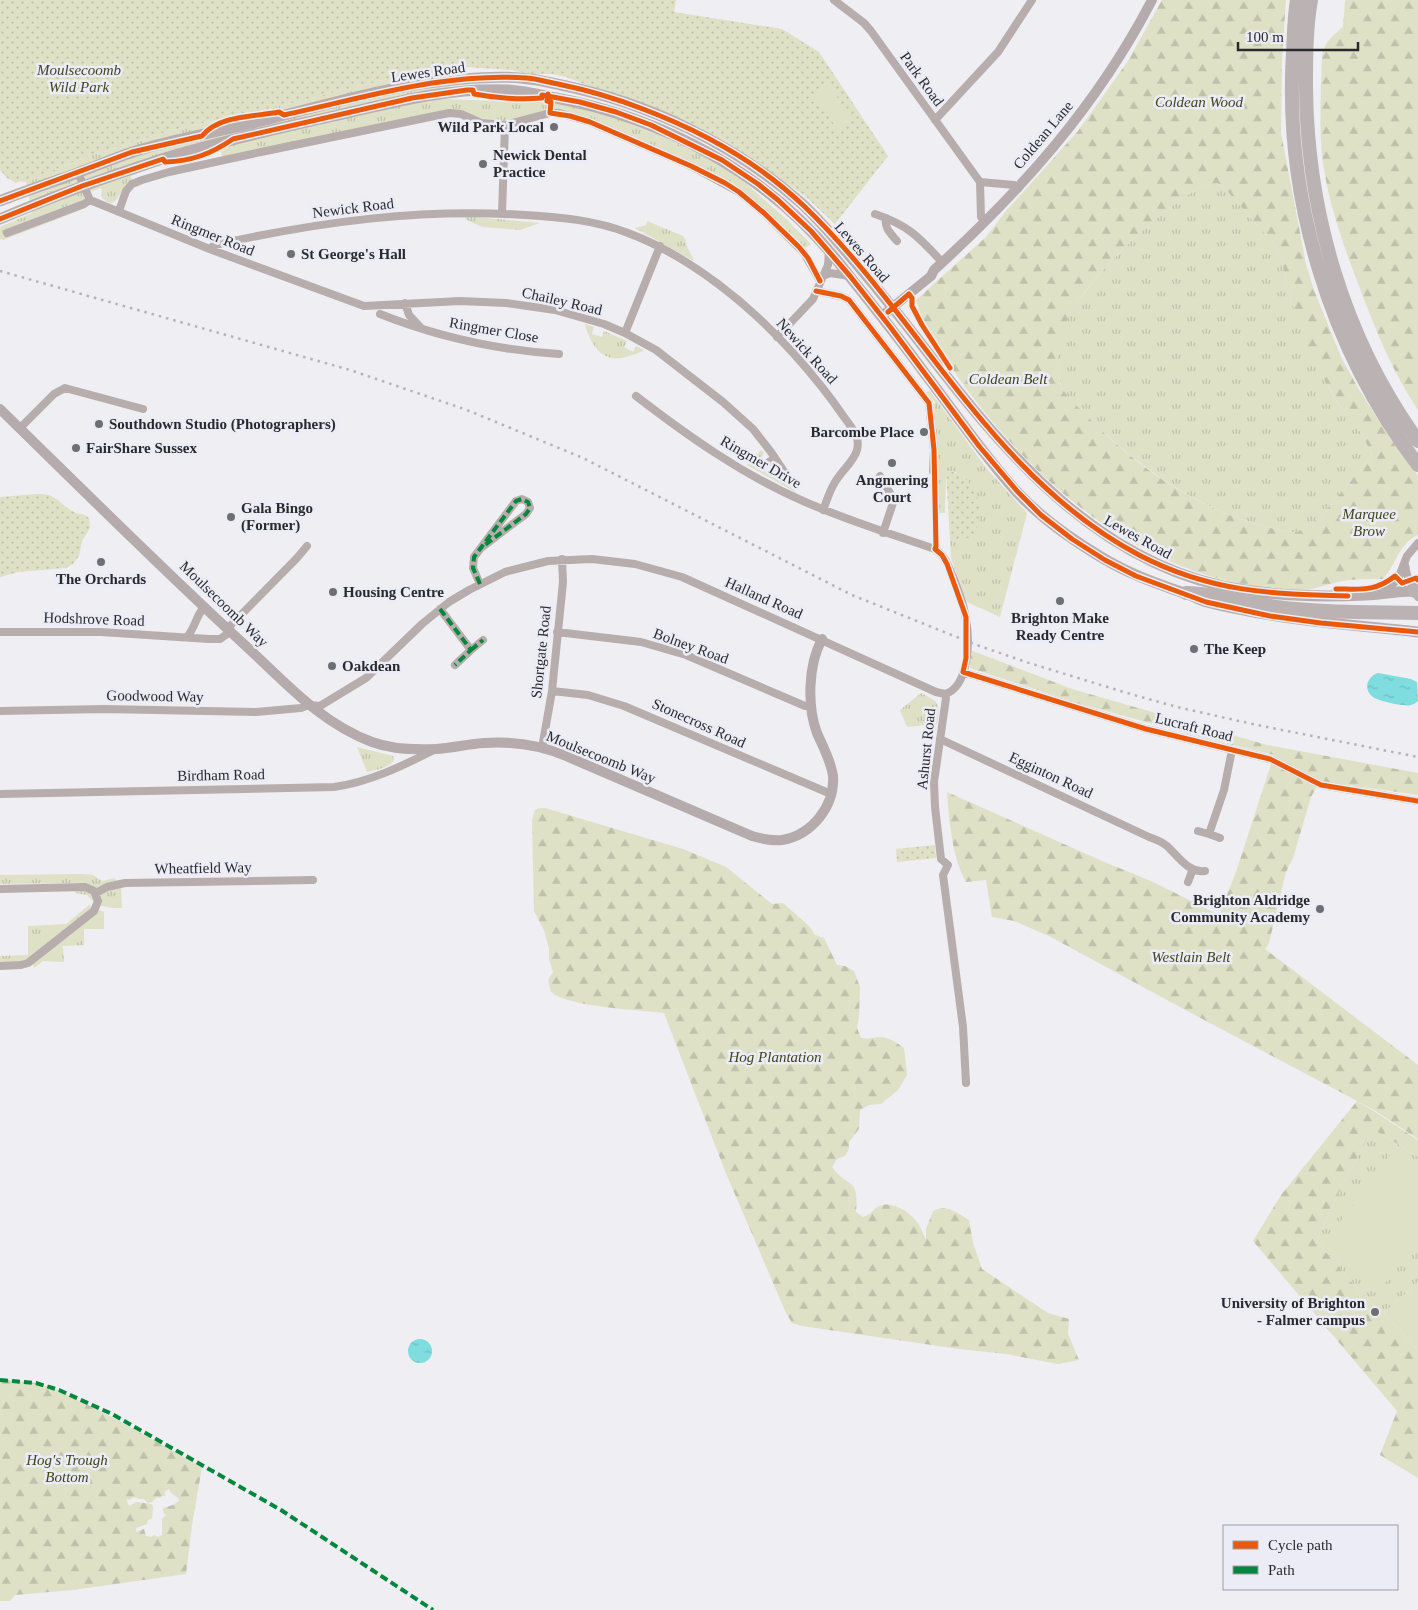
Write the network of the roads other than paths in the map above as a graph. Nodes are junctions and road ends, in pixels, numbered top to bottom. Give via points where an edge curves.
1 (834, 0) edge
2 (1032, 0) edge
3 (1152, 0) edge
4 (1298, 0) edge
5 (1311, 0) edge
6 (935, 120) junction
7 (505, 125) junction
8 (78, 173) junction
9 (980, 182) junction
10 (82, 186) junction
11 (1018, 189) junction
12 (90, 200) junction
13 (0, 202) edge
14 (804, 206) junction
15 (119, 212) junction
16 (502, 213) junction
17 (875, 214) dead end
18 (0, 218) edge
19 (886, 218) junction
20 (985, 222) junction
21 (7, 233) dead end
22 (897, 241) dead end
23 (660, 246) junction
24 (827, 249) junction
25 (212, 250) junction
26 (942, 262) junction
27 (850, 276) junction
28 (821, 278) junction
29 (816, 291) junction
30 (356, 303) joint
31 (405, 303) junction
32 (891, 305) junction
33 (880, 313) junction
34 (380, 314) dead end
35 (426, 330) junction
36 (625, 333) junction
37 (777, 337) junction
38 (559, 354) dead end
39 (636, 396) dead end
40 (143, 408) dead end
41 (0, 409) edge
42 (20, 428) junction
43 (1418, 440) edge
44 (775, 458) junction
45 (764, 465) dead end
46 (1418, 465) edge
47 (933, 471) dead end
48 (786, 476) dead end
49 (880, 476) dead end
50 (823, 510) junction
51 (883, 533) junction
52 (1418, 543) edge
53 (307, 546) dead end
54 (482, 548) junction
55 (935, 549) joint
56 (562, 559) junction
57 (1405, 563) junction
58 (480, 584) junction
59 (1186, 593) junction
60 (1417, 593) edge
61 (1382, 594) junction
62 (204, 607) junction
63 (440, 609) junction
64 (1416, 613) edge
65 (228, 631) junction
66 (0, 632) edge
67 (557, 632) junction
68 (1418, 632) edge
69 (187, 637) junction
70 (822, 639) junction
71 (483, 640) dead end
72 (471, 650) junction
73 (455, 665) dead end
74 (963, 672) junction
75 (552, 691) junction
76 (945, 694) junction
77 (309, 705) junction
78 (810, 706) junction
79 (0, 711) edge
80 (940, 739) junction
81 (542, 748) junction
82 (436, 749) junction
83 (1232, 750) junction
84 (0, 794) edge
85 (831, 794) junction
86 (1418, 801) edge
87 (1198, 831) dead end
88 (1209, 834) junction
89 (1220, 838) dead end
90 (1193, 869) junction
91 (1205, 871) dead end
92 (313, 880) dead end
93 (1188, 882) dead end
94 (0, 889) edge
95 (96, 893) junction
96 (0, 966) edge
97 (966, 1083) dead end

1 - 6 street, Park Road via 871,32
2 - 6 street via 998,52
3 - 11 street, Coldean Lane via 1100,87
4 - 46 highway via 1292,70 1293,130 1310,237 1348,348 1382,412
5 - 43 highway via 1306,127 1324,233 1344,300 1362,342 1385,388
6 - 9 street, Park Road
7 - 15 street via 481,123 461,114 449,113 169,172 135,183 126,191
7 - 16 street
7 - 28 street via 550,113 564,115 590,122 691,166 739,192 764,212 804,253
8 - 10 street
8 - 13 main road, Lewes Road
8 - 14 main road, Lewes Road via 140,150 373,94 467,78 528,78 620,100 690,129 729,150
9 - 11 street via 1014,185
9 - 20 street via 981,217
10 - 12 street
10 - 18 main road, Lewes Road
10 - 24 main road, Lewes Road via 233,139 412,98 467,90 510,90 616,112 651,125 722,160 798,217
11 - 20 street, Coldean Lane
12 - 15 street, Ringmer Road
12 - 21 street
14 - 24 main road via 832,241
14 - 32 main road, Lewes Road via 839,242
15 - 25 street, Ringmer Road
16 - 23 street, Newick Road via 596,223
16 - 25 street, Newick Road via 412,215 342,222 227,242 215,245
17 - 19 street
19 - 22 street via 888,230
19 - 26 street via 914,233
20 - 26 street, Coldean Lane
23 - 36 street
23 - 37 street, Newick Road via 702,272
24 - 27 main road, Lewes Road
24 - 28 street via 829,262
25 - 30 street, Ringmer Road
26 - 32 street, Coldean Lane
27 - 28 street via 832,273
27 - 33 main road, Lewes Road
28 - 29 street
29 - 37 street via 810,303
29 - 47 street via 849,300 928,401 938,450
30 - 31 street, Chailey Road via 369,307
31 - 35 street, Ringmer Close via 413,320
31 - 36 street, Chailey Road via 460,300 528,306 585,317
32 - 33 street, Coldean Lane
32 - 61 main road, Lewes Road via 972,408 1024,467 1058,500 1097,530 1138,554 1190,577 1233,588 1305,595
33 - 59 main road, Lewes Road via 979,446 1042,515 1105,560 1136,576
34 - 35 street, Ringmer Close
35 - 38 street, Ringmer Close via 486,346
36 - 44 street, Chailey Road via 656,350 723,402 753,429
37 - 50 street, Newick Road via 820,385 857,439 856,454 834,483
39 - 50 street, Ringmer Drive via 689,436 783,492
40 - 42 street via 66,388 54,394
41 - 42 street, Moulsecoomb Way
42 - 62 street, Moulsecoomb Way
44 - 45 street
44 - 48 street, Chailey Road
49 - 51 street via 894,500
50 - 51 street, Ringmer Drive
51 - 55 street, Ringmer Drive
52 - 57 street
53 - 65 street
54 - 54 street via 516,501 528,502 530,510
54 - 58 street via 473,564
55 - 74 street, Ashurst Road via 946,560 966,617
56 - 58 street, Halland Road via 516,569
56 - 67 street, Shortgate Road via 563,582
56 - 70 street, Halland Road via 621,561 664,571
57 - 60 street via 1407,575
57 - 61 street via 1398,579
58 - 63 street, Halland Road
59 - 64 highway via 1278,607
59 - 68 main road, Lewes Road via 1206,602 1270,616
60 - 61 main road, Lewes Road
62 - 65 street, Moulsecoomb Way
62 - 69 street
63 - 72 street
63 - 77 street, Goodwood Way via 366,678 320,706
65 - 69 street, Hodshrove Road via 220,639
65 - 77 street, Moulsecoomb Way
66 - 69 street, Hodshrove Road
67 - 75 street, Shortgate Road
67 - 78 street, Bolney Road via 641,642 686,655
70 - 76 street, Halland Road
70 - 78 street, Moulsecoomb Way via 816,655
71 - 72 street
72 - 73 street
74 - 76 street, Ashurst Road via 956,688
74 - 83 street, Lucraft Road via 1146,729
75 - 81 street, Shortgate Road
75 - 85 street, Stonecross Road via 588,695 624,706
76 - 80 street, Ashurst Road
77 - 79 street, Goodwood Way via 256,712
77 - 82 street, Moulsecoomb Way via 342,729 374,743
78 - 85 street, Moulsecoomb Way via 832,770
80 - 90 street, Egginton Road via 1167,847
80 - 97 street, Ashurst Road via 935,771 935,807 941,859 948,865 943,875 963,1028
81 - 82 street, Moulsecoomb Way via 493,742
81 - 85 street, Moulsecoomb Way via 762,839 784,839 806,830 821,816
82 - 84 street, Birdham Road via 384,773 334,786
83 - 86 street, Lucraft Road via 1270,759 1320,785
83 - 88 street via 1224,790
87 - 88 street
88 - 89 street
90 - 91 street
90 - 93 street
92 - 95 street, Wheatfield Way via 125,883
94 - 95 street via 85,887
95 - 96 street via 98,904 94,911 32,960 21,965

